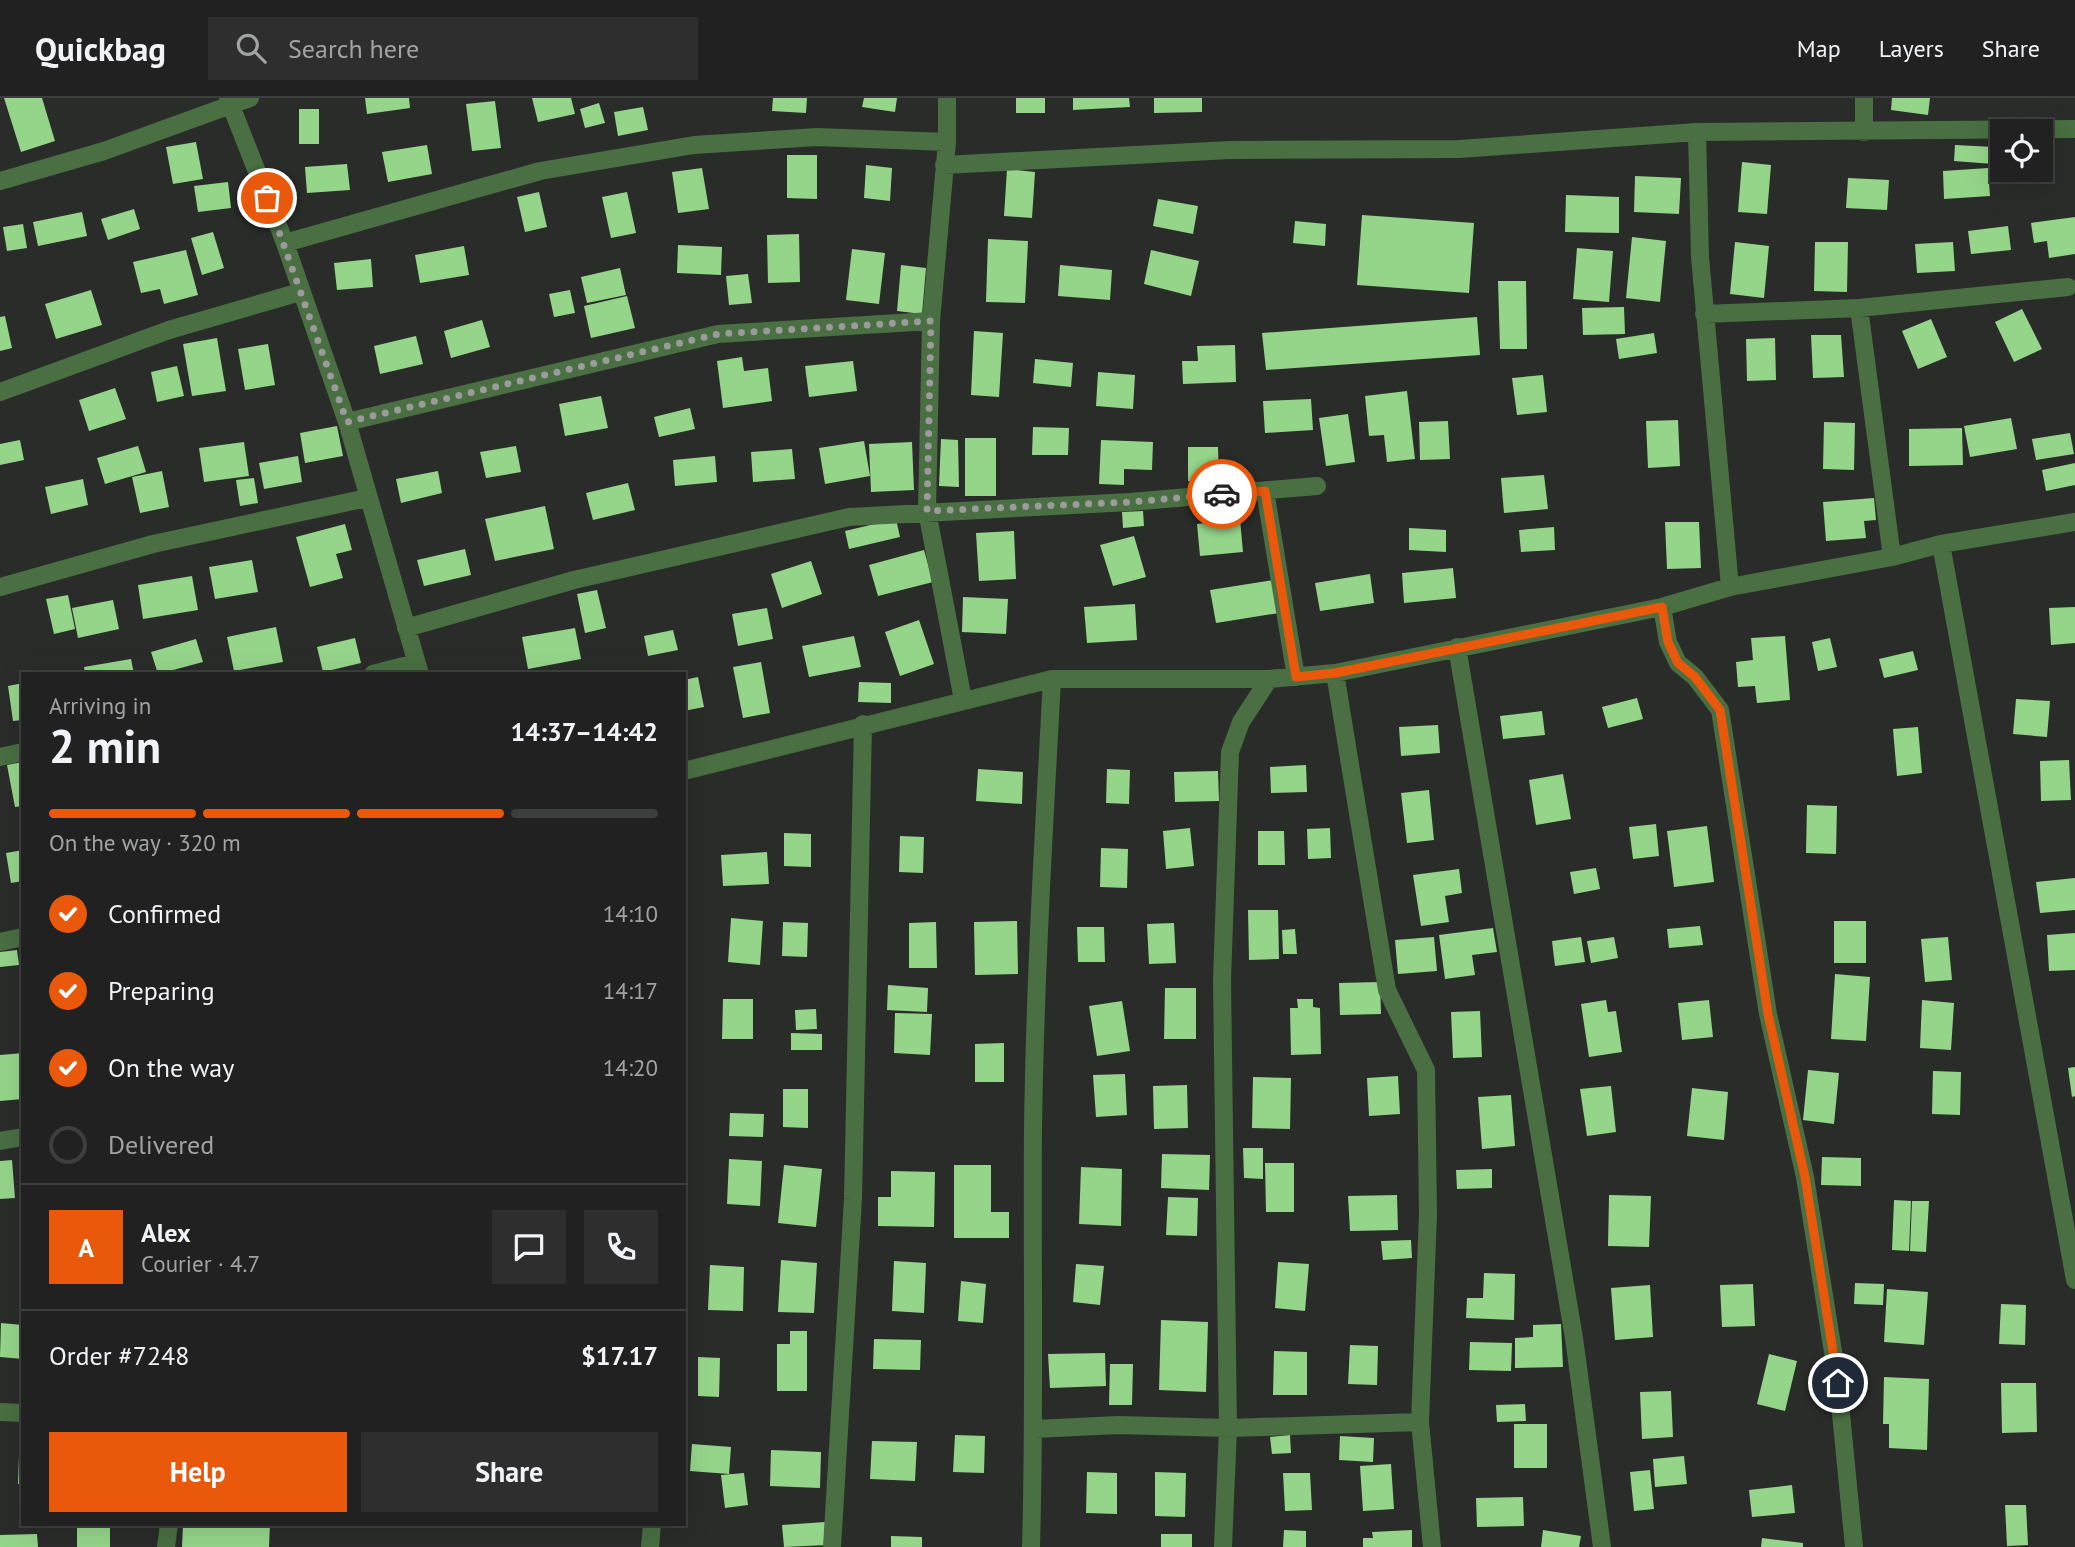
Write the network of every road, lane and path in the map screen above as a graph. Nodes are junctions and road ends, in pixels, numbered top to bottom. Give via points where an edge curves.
1 (250, 98) edge
2 (947, 98) edge
3 (1864, 98) edge
4 (229, 102) edge
5 (2075, 129) edge
6 (1697, 132) junction
7 (1864, 132) junction
8 (947, 142) junction
9 (944, 165) junction
10 (0, 181) edge
11 (285, 243) junction
12 (2068, 286) dead end
13 (300, 292) junction
14 (1858, 308) junction
15 (1704, 314) junction
16 (931, 321) junction
17 (0, 392) edge
18 (347, 422) junction
19 (1317, 486) dead end
20 (1265, 491) junction
21 (367, 498) junction
22 (927, 511) junction
23 (2075, 522) edge
24 (1941, 544) junction
25 (1892, 557) junction
26 (0, 587) edge
27 (1730, 587) junction
28 (1662, 607) junction
29 (406, 628) junction
30 (1457, 647) junction
31 (417, 668) edge
32 (388, 672) edge
33 (1335, 673) junction
34 (1296, 677) junction
35 (1052, 679) junction
36 (1269, 679) junction
37 (963, 700) junction
38 (863, 724) junction
39 (21, 752) edge
40 (0, 757) edge
41 (686, 770) edge
42 (21, 937) edge
43 (0, 942) edge
44 (21, 1138) edge
45 (0, 1141) edge
46 (2075, 1280) edge
47 (0, 1412) edge
48 (21, 1413) edge
49 (1420, 1422) junction
50 (1228, 1428) junction
51 (1035, 1429) junction
52 (169, 1526) edge
53 (652, 1526) edge
54 (166, 1547) edge
55 (650, 1547) edge
56 (832, 1547) edge
57 (1031, 1547) edge
58 (1223, 1547) edge
59 (1432, 1547) edge
60 (1602, 1547) edge
61 (1854, 1547) edge

1 - 4 street
2 - 8 street
3 - 7 street
4 - 10 street via 104,151
4 - 11 street
5 - 7 street
6 - 7 street
6 - 9 street via 1459,149 1230,150
6 - 15 street
8 - 9 street
8 - 11 street via 817,137 694,145 540,171
9 - 16 street
11 - 13 street
12 - 14 street
13 - 17 street via 169,330
13 - 18 street
14 - 15 street
14 - 25 street
15 - 27 street
16 - 18 street via 718,334
16 - 22 street
18 - 21 street
19 - 20 street
20 - 22 street
20 - 34 street
21 - 26 street via 153,544
21 - 29 street
22 - 29 street via 849,517 574,580
22 - 37 street
23 - 24 street
24 - 25 street
24 - 46 street
25 - 27 street
27 - 28 street
28 - 30 street
28 - 61 street via 1668,642 1678,663 1720,710 1768,1014 1805,1177 1836,1370
29 - 31 street
30 - 33 street
30 - 60 street via 1574,1338
31 - 32 street
33 - 34 street
33 - 49 street via 1387,990 1426,1070 1428,1214
34 - 36 street
35 - 36 street
35 - 37 street
35 - 51 street via 1033,1129
36 - 50 street via 1241,722 1230,752 1222,980
37 - 38 street
38 - 41 street
38 - 56 street via 853,1199
39 - 40 street
42 - 43 street
44 - 45 street
47 - 48 street
49 - 50 street
49 - 59 street
50 - 51 street via 1118,1425
50 - 58 street
51 - 57 street
52 - 54 street
53 - 55 street

